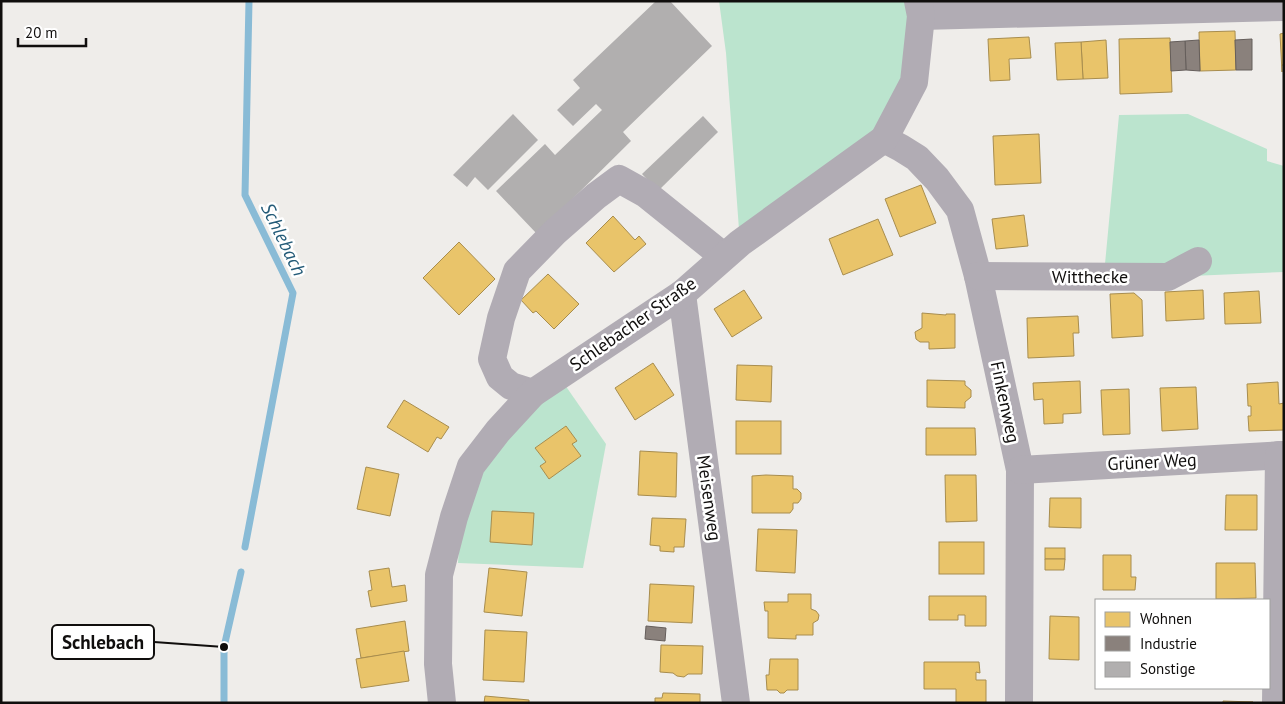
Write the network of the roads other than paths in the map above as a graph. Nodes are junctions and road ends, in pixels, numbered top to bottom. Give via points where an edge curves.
1 (1284, 7) edge
2 (920, 9) edge
3 (884, 139) junction
4 (723, 256) junction
5 (1198, 261) dead end
6 (978, 276) junction
7 (682, 294) junction
8 (533, 393) junction
9 (1281, 455) edge
10 (1020, 470) junction
11 (442, 703) edge
12 (736, 703) edge
13 (1019, 703) edge
14 (1276, 703) edge

1 - 2 street
2 - 3 street, Schlebacher Straße via 914,82
3 - 4 street, Schlebacher Straße
3 - 6 street, Finkenweg via 916,158 960,210
4 - 7 street, Schlebacher Straße
4 - 8 street via 646,194 619,179 555,232 517,271 501,318 492,359 500,377 511,386
5 - 6 street, Witthecke via 1168,276
6 - 10 street, Finkenweg
7 - 8 street, Schlebacher Straße
7 - 12 street, Meisenweg
8 - 11 street, Schlebacher Straße via 471,466 454,517 439,575 438,664
9 - 10 street, Grüner Weg
9 - 14 street
10 - 13 street, Finkenweg

